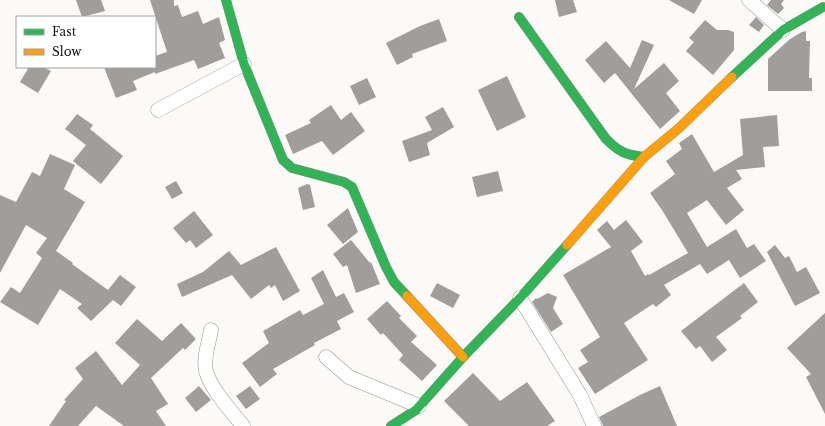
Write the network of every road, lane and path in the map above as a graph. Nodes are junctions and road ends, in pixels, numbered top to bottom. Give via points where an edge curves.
1 (226, 0) edge
2 (749, 0) edge
3 (823, 4) edge
4 (519, 17) dead end
5 (824, 19) edge
6 (783, 30) junction
7 (244, 64) junction
8 (158, 110) dead end
9 (644, 157) junction
10 (520, 298) junction
11 (211, 330) dead end
12 (326, 357) dead end
13 (463, 357) junction
14 (419, 406) junction
15 (243, 426) edge
16 (391, 426) edge
17 (594, 426) edge

1 - 7 street
2 - 6 street
3 - 5 street
3 - 6 street
4 - 9 street via 608,140 624,153
6 - 9 street via 678,129
7 - 8 street
7 - 13 street via 283,160 292,168 344,182 352,187 368,229 394,282
9 - 10 street
10 - 13 street
10 - 17 street via 580,395
11 - 15 street via 205,363 206,372 213,386
12 - 14 street via 349,377
13 - 14 street
14 - 16 street

